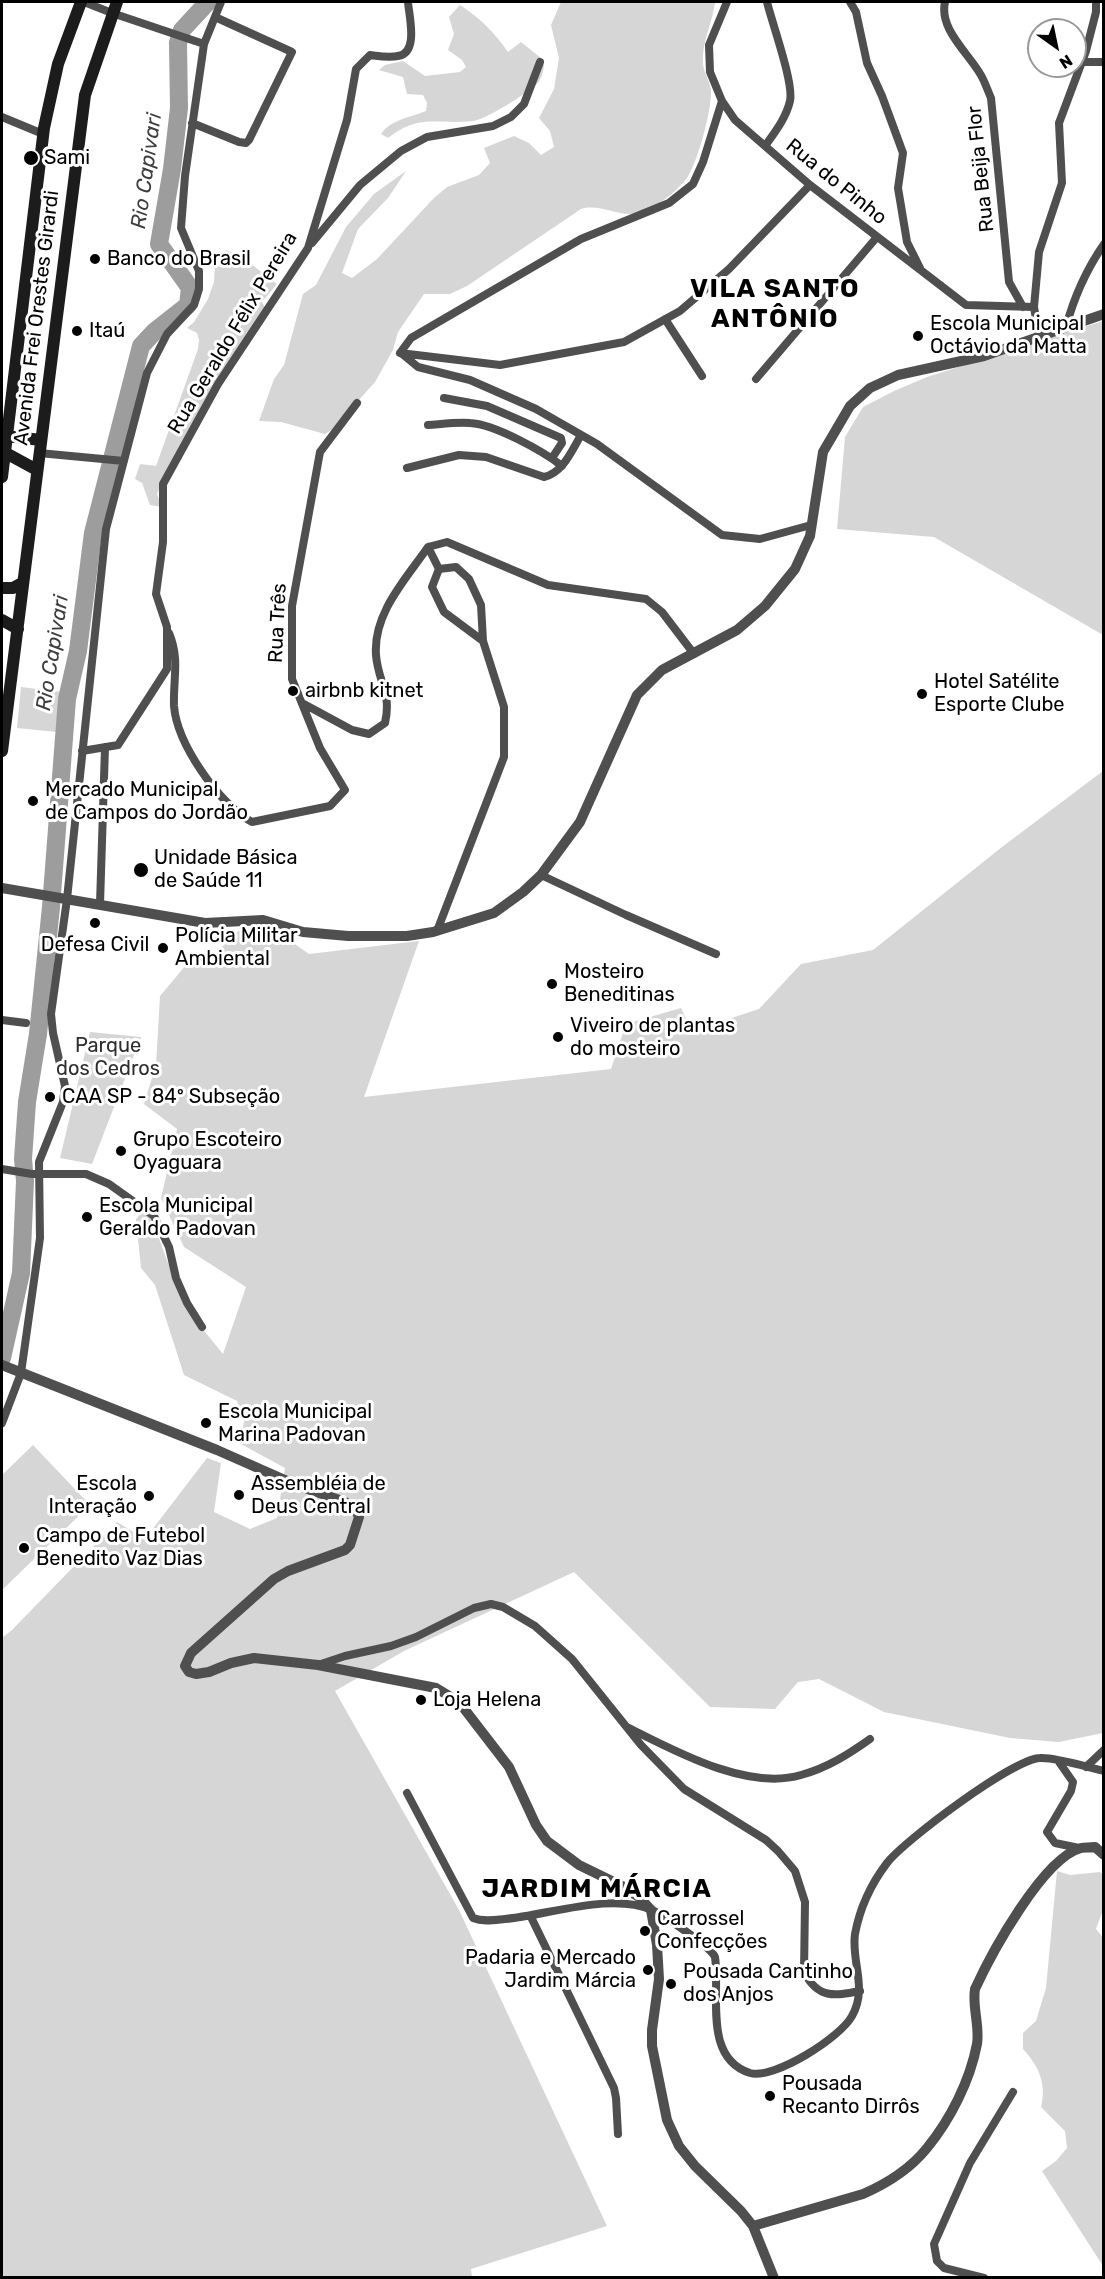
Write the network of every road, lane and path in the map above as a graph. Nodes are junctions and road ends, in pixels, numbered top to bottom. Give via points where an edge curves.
1 (82, 2) edge
2 (220, 2) edge
3 (408, 2) edge
4 (727, 2) edge
5 (768, 2) edge
6 (850, 2) edge
7 (945, 2) edge
8 (1095, 2) edge
9 (115, 7) edge
10 (215, 16) junction
11 (203, 44) junction
12 (1087, 44) edge
13 (540, 62) dead end
14 (1087, 62) edge
15 (1104, 62) edge
16 (1076, 78) edge
17 (722, 101) junction
18 (2, 117) edge
19 (192, 123) junction
20 (43, 134) junction
21 (765, 146) junction
22 (810, 185) junction
23 (877, 237) junction
24 (1104, 244) edge
25 (308, 248) junction
26 (922, 272) junction
27 (1023, 307) junction
28 (1034, 307) junction
29 (1104, 314) edge
30 (665, 319) junction
31 (1066, 327) junction
32 (1039, 337) junction
33 (400, 353) junction
34 (702, 376) dead end
35 (756, 379) dead end
36 (444, 398) dead end
37 (357, 403) dead end
38 (428, 425) dead end
39 (581, 435) junction
40 (6, 436) junction
41 (40, 446) junction
42 (3, 451) edge
43 (552, 458) junction
44 (122, 461) junction
45 (562, 466) junction
46 (407, 468) dead end
47 (37, 470) junction
48 (2, 477) edge
49 (811, 525) junction
50 (428, 548) junction
51 (439, 569) junction
52 (22, 583) junction
53 (2, 588) edge
54 (2, 620) edge
55 (166, 627) junction
56 (18, 629) junction
57 (483, 641) junction
58 (694, 654) junction
59 (301, 702) junction
60 (105, 747) junction
61 (2, 751) edge
62 (82, 751) junction
63 (541, 875) junction
64 (2, 888) edge
65 (63, 898) junction
66 (100, 904) junction
67 (437, 931) junction
68 (716, 954) dead end
69 (2, 1020) edge
70 (26, 1023) dead end
71 (2, 1169) edge
72 (35, 1174) junction
73 (202, 1327) dead end
74 (5, 1366) edge
75 (21, 1373) junction
76 (2, 1424) edge
77 (318, 1665) junction
78 (624, 1725) junction
79 (870, 1739) dead end
80 (1104, 1750) edge
81 (1059, 1761) junction
82 (1086, 1767) junction
83 (1104, 1771) edge
84 (406, 1793) dead end
85 (1079, 1848) junction
86 (1104, 1855) edge
87 (651, 1910) junction
88 (531, 1917) junction
89 (860, 1991) junction
90 (1013, 2092) dead end
91 (618, 2134) dead end
92 (753, 2226) junction
93 (774, 2277) edge
94 (984, 2277) edge

1 - 9 street
1 - 20 main road via 58,64
2 - 10 street
3 - 25 street, Rua Geraldo Félix Pereira via 408,50 399,57 369,55 356,69 347,120
4 - 17 street, Rua do Pinho via 709,45 710,72
5 - 21 street via 791,98 785,116
6 - 26 street via 856,12 867,63 903,153 898,188 907,242
7 - 27 street, Rua Beija Flor via 946,24 981,74 991,98 1009,282
8 - 12 street
9 - 11 street
9 - 41 main road, Avenida Frei Orestes Girardi via 86,95
10 - 11 street
10 - 19 street via 292,52 246,143
11 - 19 street
13 - 25 street via 524,104 511,117 493,126 427,137 401,151 360,185
14 - 15 street
16 - 28 street via 1059,123 1062,183 1039,252
17 - 21 street, Rua do Pinho via 735,120
17 - 33 street via 704,162 693,184 669,203 581,239 411,338
18 - 20 street
19 - 44 street via 181,228 199,271 199,289 194,305 167,334 147,373
20 - 40 main road
21 - 22 street, Rua do Pinho
22 - 23 street, Rua do Pinho
22 - 30 street via 729,269
23 - 26 street, Rua do Pinho
23 - 35 street
24 - 31 street via 1089,265
25 - 55 street, Rua Geraldo Félix Pereira via 218,384 163,484 163,542 156,594
26 - 27 street, Rua do Pinho via 966,305
27 - 28 street, Rua do Pinho
28 - 32 street
29 - 31 street
30 - 33 street via 624,342 500,365
30 - 34 street
31 - 32 street
32 - 49 street via 984,356 898,375 870,388 850,406 823,452
33 - 39 street via 418,367 470,380 536,409
36 - 43 street via 487,406 561,438
37 - 59 street, Rua Três via 320,452 292,606 292,679
38 - 43 street via 483,424
39 - 45 street
39 - 49 street via 722,535 760,539
40 - 41 main road
40 - 42 main road
41 - 44 street
41 - 47 main road, Avenida Frei Orestes Girardi
42 - 47 main road
42 - 48 main road
43 - 45 street
44 - 62 street via 106,529
45 - 46 street via 544,477 486,457 459,455
47 - 52 main road, Avenida Frei Orestes Girardi
49 - 58 street via 795,569 765,606 737,630
50 - 51 street
50 - 58 street via 447,542 548,585 646,599 662,612
50 - 59 street via 382,616 376,654 389,706 385,723 369,734 352,730
51 - 57 street via 432,587 444,612
51 - 57 street via 456,567 470,579 480,605
52 - 53 main road
52 - 56 main road, Avenida Frei Orestes Girardi
54 - 56 main road
55 - 59 street, Rua Três via 176,648 174,708 181,734 215,791 252,822 330,806 345,790 320,748
55 - 60 street, Rua Geraldo Félix Pereira via 167,669 118,745
56 - 61 main road, Avenida Frei Orestes Girardi
57 - 67 street via 504,707 504,757
58 - 63 street via 662,670 637,694 580,822
60 - 62 street, Rua Geraldo Félix Pereira
60 - 66 street
62 - 65 street
63 - 67 street via 494,913
63 - 68 street
64 - 65 street
65 - 66 street
65 - 72 street via 51,1014 64,1086 63,1101
66 - 67 street via 205,923 262,920 320,934 375,937
69 - 70 street
71 - 72 street
72 - 73 street via 86,1174 109,1184 154,1216 169,1247 176,1278
72 - 75 street via 40,1238
74 - 75 street
75 - 76 street
75 - 77 street via 345,1502 356,1510 358,1517 345,1550 274,1579 191,1653 185,1666 196,1674 254,1658
77 - 78 street via 416,1637 474,1608 503,1606 535,1626 572,1659
77 - 87 street via 447,1693 469,1714 509,1767 547,1841 579,1865 639,1897
78 - 79 street via 700,1761 758,1778 800,1776 825,1767
78 - 89 street via 684,1789 766,1840 795,1871 805,1902 804,1972 815,1988 836,1996
80 - 82 street
81 - 82 street
81 - 85 street via 1073,1782 1047,1832 1055,1843
81 - 89 street via 1041,1758 1010,1768 889,1860 868,1890 855,1936
82 - 83 street
84 - 88 street via 473,1918 483,1921
85 - 86 street via 1095,1847
85 - 92 street via 1049,1870 983,1972 975,1989 977,2035 968,2076 949,2116 927,2149 863,2194
87 - 88 street via 604,1902
87 - 89 street via 712,1952 719,2040 735,2066 752,2073 786,2067 843,2028 853,2016
87 - 92 street via 659,1979 652,2046 668,2120 679,2146 695,2166
88 - 91 street via 614,2088
90 - 94 street via 970,2163 934,2244 937,2261 944,2268
92 - 93 street

